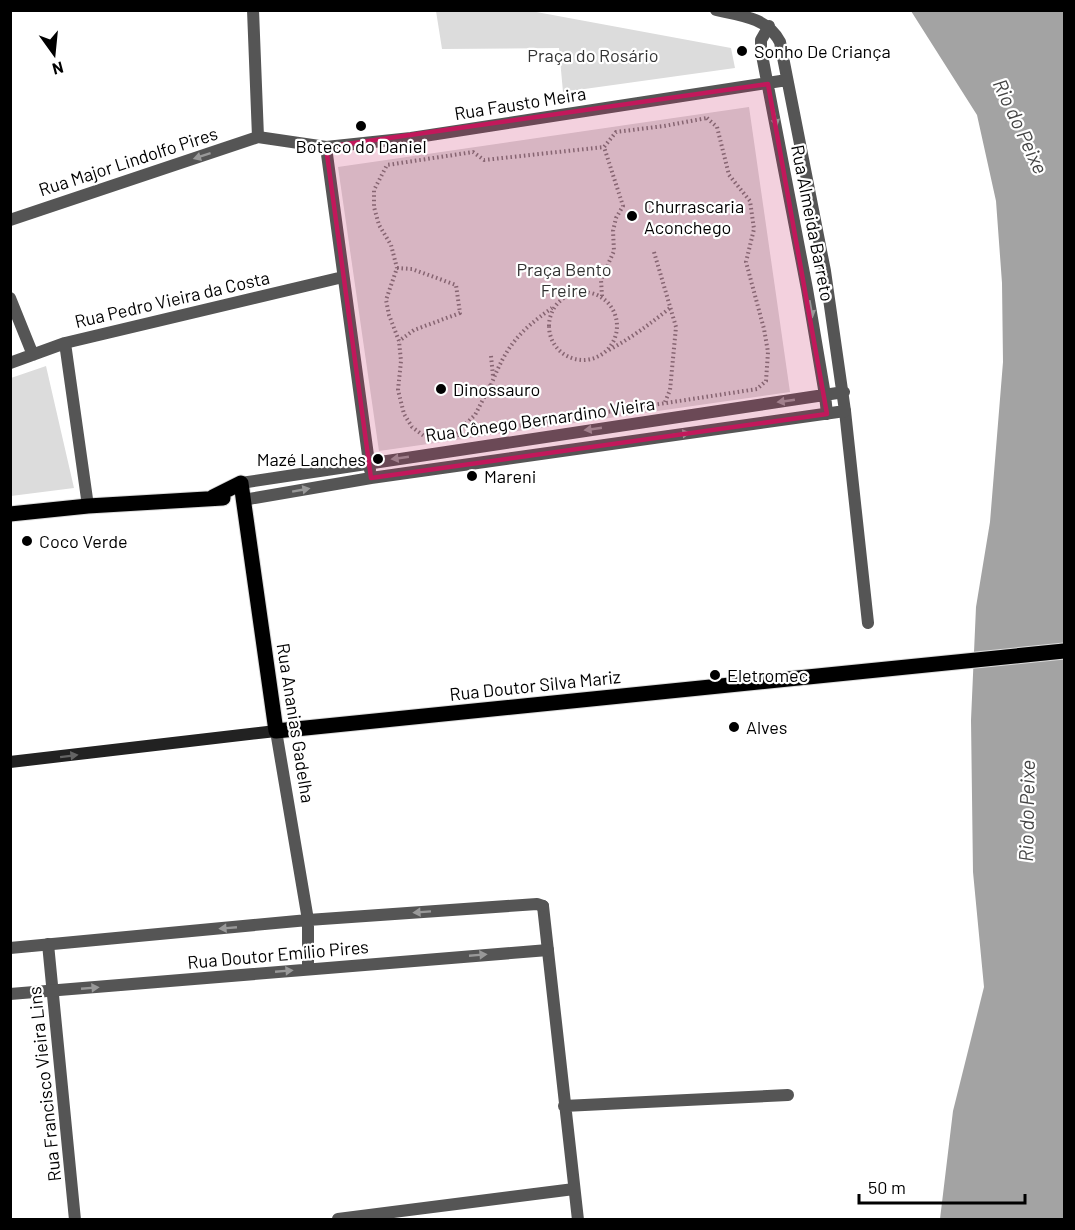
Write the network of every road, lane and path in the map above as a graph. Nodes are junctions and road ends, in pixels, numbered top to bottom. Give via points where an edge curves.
1 (253, 10) edge
2 (716, 10) edge
3 (770, 26) junction
4 (788, 80) junction
5 (768, 84) junction
6 (258, 137) junction
7 (326, 147) junction
8 (604, 147) junction
9 (10, 220) edge
10 (654, 252) dead end
11 (397, 268) junction
12 (343, 277) junction
13 (603, 297) junction
14 (10, 298) edge
15 (555, 306) junction
16 (670, 308) junction
17 (399, 341) junction
18 (65, 343) junction
19 (607, 351) junction
20 (33, 355) junction
21 (491, 356) dead end
22 (10, 363) edge
23 (491, 386) junction
24 (844, 392) junction
25 (825, 395) junction
26 (664, 403) junction
27 (845, 411) junction
28 (826, 414) junction
29 (453, 436) junction
30 (369, 463) junction
31 (371, 478) junction
32 (241, 483) junction
33 (213, 497) junction
34 (243, 500) junction
35 (88, 506) junction
36 (10, 514) edge
37 (868, 623) dead end
38 (1065, 651) edge
39 (276, 731) junction
40 (10, 762) edge
41 (308, 920) junction
42 (48, 945) junction
43 (10, 948) edge
44 (548, 950) junction
45 (308, 969) junction
46 (52, 991) junction
47 (10, 994) edge
48 (788, 1095) dead end
49 (564, 1106) junction
50 (574, 1189) junction
51 (75, 1220) edge
52 (338, 1220) edge
53 (578, 1220) edge

1 - 6 street
2 - 3 street
3 - 4 street, Rua Almeida Barreto via 778,38
3 - 5 street, Rua Almeida Barreto via 761,40
4 - 5 street, Rua Fausto Meira
4 - 24 street, Rua Almeida Barreto
5 - 7 street, Rua Fausto Meira via 411,138
5 -> 25 street, Rua Almeida Barreto
6 - 7 street, Rua Fausto Meira
6 -> 9 street, Rua Major Lindolfo Pires
7 - 12 street
8 - 11 path via 484,160 473,152 387,165 374,190 374,207
8 - 13 path via 623,206 613,231 615,251 600,280
8 - 26 path via 616,132 707,118 717,128 729,175 750,201 754,229 746,262 768,352 766,381 757,389
10 - 16 path
11 - 17 path via 386,300
11 - 17 path via 456,285 460,314 414,330
12 - 18 street, Rua Pedro Vieira da Costa
12 - 30 street
13 - 15 path via 580,292 563,298
13 - 19 path via 618,322 617,334
14 - 20 street
15 - 19 path via 549,328 563,354 585,360
15 - 23 path via 507,350
16 - 19 path via 639,333
16 - 26 path via 676,327 670,390
17 - 29 path via 398,390 408,420 424,436
18 - 20 street, Rua Pedro Vieira da Costa
18 - 35 street
20 - 22 street, Rua Pedro Vieira da Costa
21 - 23 path
23 - 29 path via 475,415
24 - 25 street, Rua Cônego Bernardino Vieira
24 - 27 street, Rua Almeida Barreto
25 - 28 street, Rua Almeida Barreto
25 -> 30 street, Rua Cônego Bernardino Vieira
26 - 29 path
27 - 28 street
27 - 37 street, Rua Almeida Barreto
31 -> 28 street
30 - 31 street
30 - 32 street, Rua Cônego Bernardino Vieira
34 -> 31 street
32 - 33 main road
32 - 34 main road, Rua Ananias Gadelha
33 - 34 main road
33 - 35 main road
34 - 39 main road, Rua Ananias Gadelha
35 - 36 main road
38 - 39 main road, Rua Doutor Silva Mariz via 942,664 873,665
40 -> 39 main road, Rua Doutor Silva Mariz
39 - 41 street, Rua Ananias Gadelha
41 -> 42 street, Rua Doutor Emílio Pires
44 -> 41 street, Rua Doutor Emílio Pires via 543,906 537,904
41 - 45 street, Rua Ananias Gadelha
42 - 43 street, Rua Doutor Emílio Pires
42 - 46 street, Rua Francisco Vieira Lins
45 -> 44 street, Rua Doutor Emílio Pires
44 - 49 street
46 -> 45 street, Rua Doutor Emílio Pires
46 - 47 street, Rua Doutor Emílio Pires
46 - 51 street, Rua Francisco Vieira Lins
48 - 49 street
49 - 50 street
50 - 52 street
50 - 53 street

